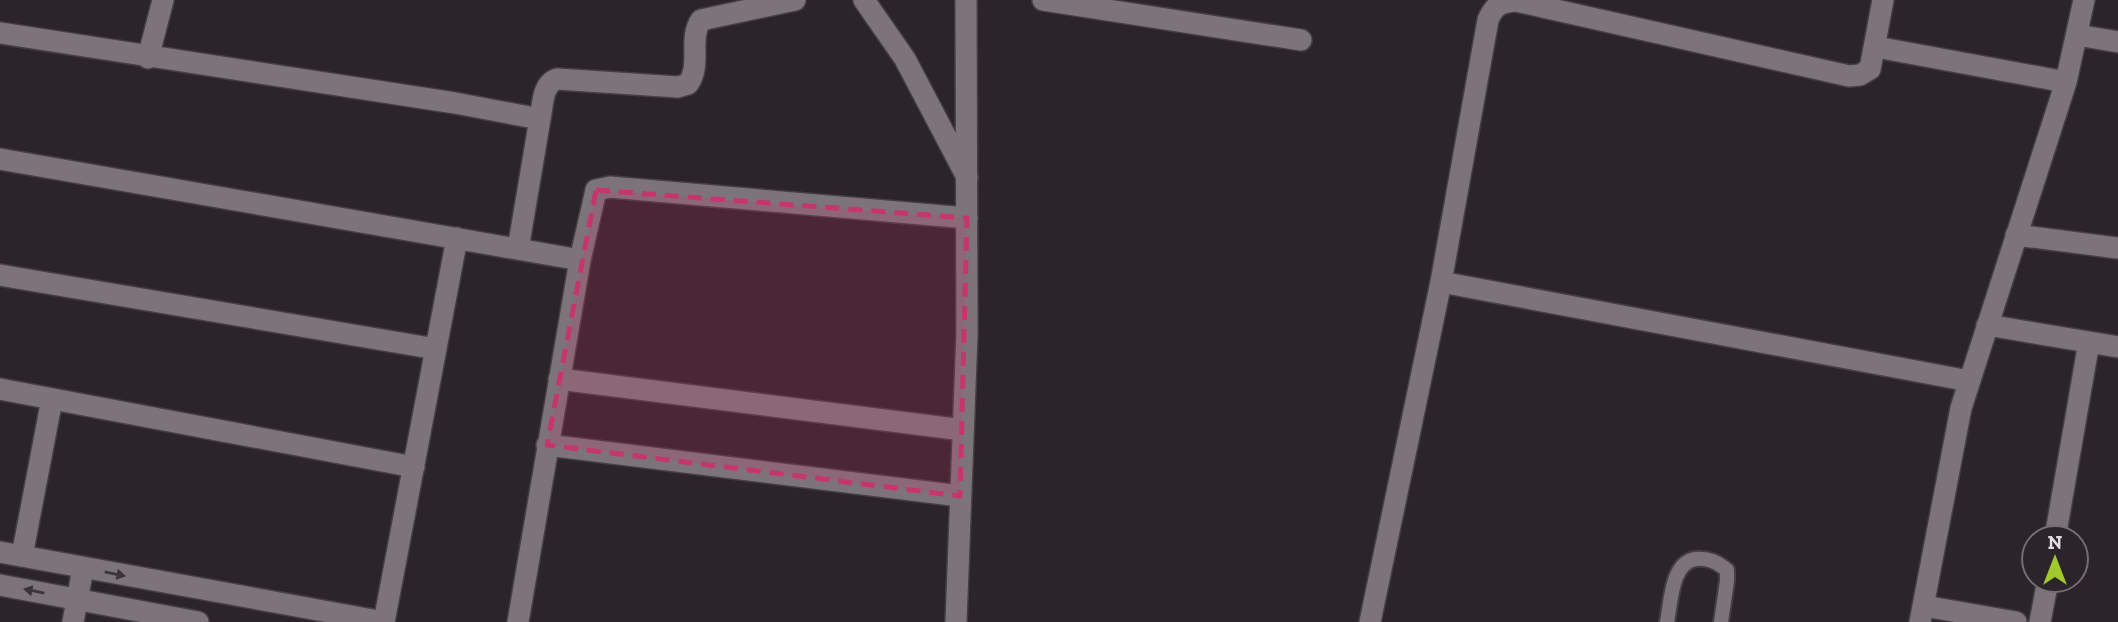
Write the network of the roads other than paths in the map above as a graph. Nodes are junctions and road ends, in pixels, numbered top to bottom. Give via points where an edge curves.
1 (163, 0) edge
2 (795, 0) edge
3 (864, 0) edge
4 (966, 0) edge
5 (1043, 0) edge
6 (1883, 0) edge
7 (2084, 0) edge
8 (1584, 8) edge
9 (0, 33) edge
10 (2077, 35) junction
11 (1301, 40) dead end
12 (2118, 42) edge
13 (1876, 47) junction
14 (148, 58) junction
15 (2066, 82) junction
16 (540, 119) junction
17 (0, 159) edge
18 (967, 177) junction
19 (967, 218) junction
20 (2016, 235) junction
21 (457, 238) junction
22 (2118, 248) edge
23 (518, 249) junction
24 (580, 260) junction
25 (0, 275) edge
26 (1441, 282) junction
27 (1987, 325) junction
28 (2089, 342) junction
29 (2118, 347) edge
30 (436, 349) junction
31 (559, 379) junction
32 (1969, 381) junction
33 (0, 389) edge
34 (52, 399) junction
35 (963, 430) junction
36 (547, 445) junction
37 (414, 467) junction
38 (960, 496) junction
39 (2057, 524) edge
40 (0, 552) edge
41 (22, 556) junction
42 (83, 568) junction
43 (0, 585) edge
44 (2045, 594) edge
45 (77, 600) junction
46 (1922, 614) edge
47 (73, 622) edge
48 (198, 622) edge
49 (384, 622) edge
50 (517, 622) edge
51 (956, 622) edge
52 (1370, 622) edge
53 (1667, 622) edge
54 (1721, 622) edge
55 (2016, 622) edge
56 (2040, 622) edge

1 - 14 street
2 - 16 street via 701,20 688,84 551,81
3 - 18 street via 905,59
4 - 18 street
5 - 11 street
6 - 13 street
7 - 10 street
8 - 13 street via 1849,76 1870,69
8 - 26 street via 1516,1 1501,2 1492,10
9 - 14 street
10 - 12 street
10 - 15 street
13 - 15 street
14 - 16 street
15 - 20 street
16 - 23 street
17 - 21 street
18 - 19 street
19 - 24 street via 602,187 594,196
19 - 35 street
20 - 22 street
20 - 27 street
21 - 23 street
21 - 30 street
23 - 24 street
24 - 31 street
25 - 30 street
26 - 32 street
26 - 52 street
27 - 28 street
27 - 32 street
28 - 29 street
28 - 39 street
30 - 37 street
31 - 35 street
31 - 36 street
32 - 46 street
33 - 34 street
34 - 37 street
34 - 41 street
35 - 38 street
36 - 38 street
36 - 50 street
37 - 49 street
38 - 51 street
40 - 41 street
41 - 42 street
42 - 45 street
42 -> 49 street
45 -> 43 street
44 - 56 street
45 - 47 street
45 - 48 street
46 - 55 street
53 - 54 lane via 1681,567 1691,559 1704,558 1727,570

